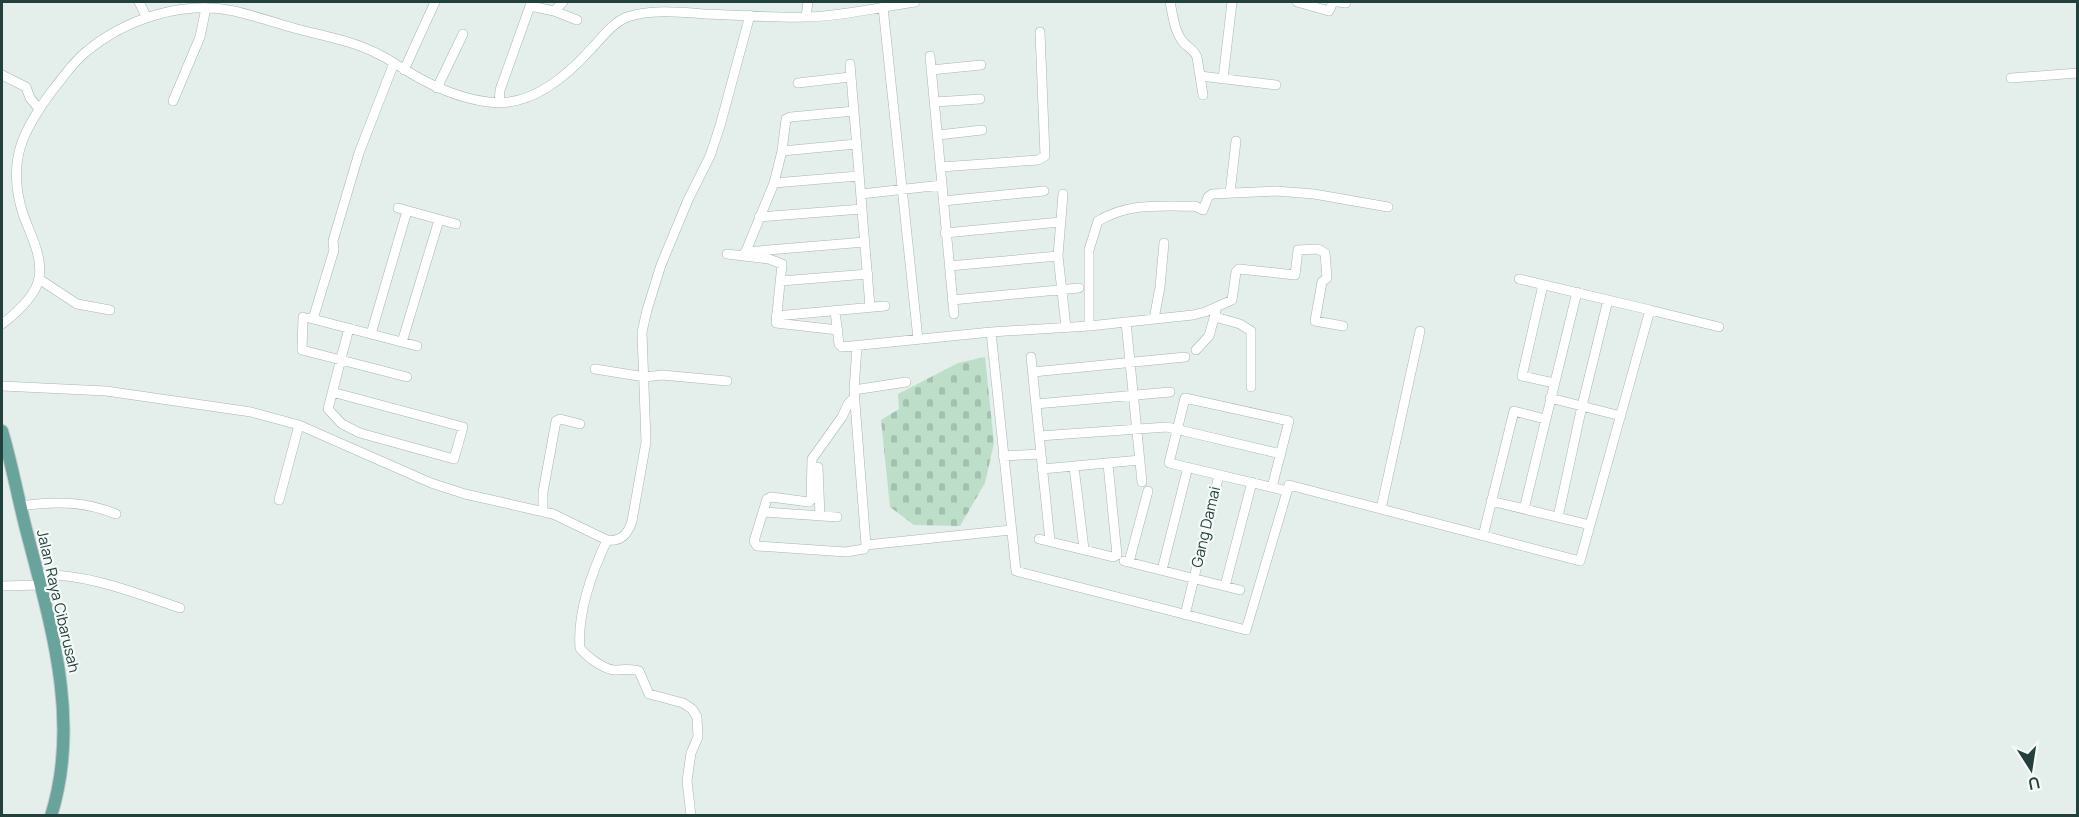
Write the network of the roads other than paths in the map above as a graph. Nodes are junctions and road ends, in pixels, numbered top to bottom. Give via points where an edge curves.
1 (139, 2) edge
2 (435, 2) edge
3 (563, 2) edge
4 (915, 2) edge
5 (1170, 2) edge
6 (1232, 2) edge
7 (1297, 2) edge
8 (1333, 2) edge
9 (1338, 2) edge
10 (1346, 2) edge
11 (530, 4) edge
12 (550, 7) edge
13 (883, 7) junction
14 (206, 8) junction
15 (807, 9) edge
16 (750, 15) junction
17 (146, 16) junction
18 (577, 20) dead end
19 (1040, 32) dead end
20 (463, 34) dead end
21 (930, 56) dead end
22 (394, 63) junction
23 (850, 64) dead end
24 (406, 65) junction
25 (981, 65) dead end
26 (931, 70) junction
27 (2078, 73) edge
28 (2, 75) edge
29 (1200, 76) junction
30 (850, 77) junction
31 (2011, 78) dead end
32 (1223, 79) junction
33 (798, 83) dead end
34 (1276, 85) dead end
35 (438, 86) junction
36 (1203, 95) dead end
37 (980, 99) dead end
38 (172, 101) dead end
39 (499, 102) junction
40 (935, 102) junction
41 (40, 108) junction
42 (854, 111) junction
43 (982, 130) dead end
44 (938, 135) junction
45 (1236, 141) dead end
46 (856, 144) junction
47 (782, 151) junction
48 (941, 167) junction
49 (858, 176) junction
50 (774, 183) junction
51 (942, 185) junction
52 (902, 189) junction
53 (1044, 191) dead end
54 (1230, 193) junction
55 (861, 194) junction
56 (1063, 194) dead end
57 (943, 201) junction
58 (1388, 207) dead end
59 (862, 209) junction
60 (759, 217) junction
61 (439, 220) junction
62 (1060, 222) junction
63 (456, 224) dead end
64 (945, 233) junction
65 (865, 242) junction
66 (1164, 243) dead end
67 (727, 254) dead end
68 (744, 254) junction
69 (1058, 256) junction
70 (949, 266) junction
71 (868, 274) junction
72 (39, 279) junction
73 (1519, 279) dead end
74 (781, 281) junction
75 (1543, 285) junction
76 (1079, 288) dead end
77 (1061, 289) junction
78 (1577, 292) junction
79 (952, 300) junction
80 (1608, 300) junction
81 (885, 306) dead end
82 (870, 307) junction
83 (110, 310) dead end
84 (1650, 310) junction
85 (835, 311) junction
86 (1216, 312) junction
87 (954, 314) dead end
88 (776, 316) junction
89 (305, 317) junction
90 (1154, 319) junction
91 (1126, 322) junction
92 (2, 324) edge
93 (1089, 326) junction
94 (1344, 326) dead end
95 (1066, 327) junction
96 (1719, 327) dead end
97 (349, 328) junction
98 (838, 330) junction
99 (1420, 331) dead end
100 (991, 332) junction
101 (371, 334) junction
102 (918, 339) junction
103 (402, 342) junction
104 (417, 346) dead end
105 (857, 347) junction
106 (1196, 350) dead end
107 (1031, 357) dead end
108 (1185, 357) dead end
109 (341, 360) junction
110 (1130, 363) junction
111 (595, 369) dead end
112 (1033, 372) junction
113 (407, 377) dead end
114 (645, 377) junction
115 (727, 381) dead end
116 (906, 382) dead end
117 (1554, 384) junction
118 (2, 386) edge
119 (1251, 387) dead end
120 (332, 392) junction
121 (1170, 392) dead end
122 (854, 394) junction
123 (1134, 396) junction
124 (1550, 398) junction
125 (1036, 404) junction
126 (1582, 406) junction
127 (1621, 416) junction
128 (1545, 419) junction
129 (580, 424) dead end
130 (299, 425) junction
131 (1137, 428) junction
132 (2, 430) edge
133 (1177, 430) junction
134 (1039, 436) junction
135 (817, 452) junction
136 (1041, 454) junction
137 (1281, 454) junction
138 (1003, 456) junction
139 (1140, 460) junction
140 (1108, 464) junction
141 (1074, 466) junction
142 (1188, 467) junction
143 (1042, 469) junction
144 (1219, 475) junction
145 (1142, 482) dead end
146 (1252, 482) junction
147 (1272, 487) junction
148 (1148, 491) dead end
149 (1287, 491) junction
150 (279, 500) dead end
151 (1491, 501) junction
152 (20, 506) junction
153 (1381, 509) junction
154 (1524, 509) junction
155 (543, 512) junction
156 (764, 512) junction
157 (116, 514) dead end
158 (820, 516) junction
159 (837, 517) dead end
160 (1558, 517) junction
161 (1590, 525) junction
162 (1011, 530) junction
163 (1483, 536) junction
164 (607, 540) junction
165 (1039, 540) dead end
166 (1050, 541) junction
167 (866, 545) junction
168 (1084, 549) junction
169 (1162, 570) junction
170 (1194, 579) junction
171 (40, 580) junction
172 (2, 586) edge
173 (1225, 586) junction
174 (1240, 590) dead end
175 (180, 608) dead end
176 (1185, 615) junction
177 (51, 816) edge
178 (691, 816) edge

1 - 17 street
2 - 24 street
3 - 12 street
4 - 13 street
5 - 29 street via 1178,34 1195,51
6 - 32 street
7 - 8 street via 1329,11
9 - 10 street
11 - 12 street
11 - 39 street
12 - 18 street
13 - 15 street via 831,16
13 - 52 street
14 - 17 street
14 - 22 street via 233,11 339,40
14 - 38 street via 200,37
15 - 16 street
16 - 39 street via 664,12 628,17 546,88
16 - 114 street via 710,156 654,287 642,332
17 - 41 street via 83,54
19 - 48 street via 1045,156 1038,160
20 - 35 street
21 - 26 street
22 - 24 street
22 - 89 street via 360,153 333,241 334,250
23 - 30 street
24 - 35 street
25 - 26 street
26 - 40 street
27 - 31 street
28 - 41 street via 26,87
29 - 32 street
29 - 36 street
30 - 33 street
30 - 42 street
32 - 34 street
35 - 39 street via 484,102
37 - 40 street
40 - 44 street
41 - 72 street via 22,137 15,172 19,202 36,250
42 - 46 street
42 - 47 street via 787,118
43 - 44 street
44 - 48 street
45 - 54 street
46 - 47 street
46 - 49 street
47 - 50 street
48 - 51 street
49 - 50 street
49 - 55 street
50 - 60 street
51 - 52 street
51 - 57 street
52 - 55 street
52 - 102 street
53 - 57 street
54 - 58 street via 1314,194
54 - 93 street via 1210,195 1203,210 1195,206 1129,208 1098,221 1089,250
55 - 59 street
56 - 62 street
57 - 64 street
59 - 60 street
59 - 65 street
60 - 68 street
61 - 63 street
61 - 101 street via 402,210
61 - 103 street
62 - 64 street
62 - 69 street
64 - 70 street
65 - 68 street
65 - 71 street
66 - 90 street
67 - 68 street
68 - 74 street via 780,263
69 - 70 street
69 - 77 street
70 - 79 street
71 - 74 street
71 - 82 street
72 - 83 street via 77,304
72 - 92 street via 31,295
73 - 75 street
74 - 88 street
75 - 78 street
75 - 117 street via 1522,376
76 - 77 street
77 - 79 street
77 - 95 street
78 - 80 street
78 - 117 street
79 - 87 street
80 - 84 street
80 - 126 street
81 - 82 street
82 - 85 street
84 - 96 street
84 - 127 street
85 - 88 street
85 - 98 street
86 - 90 street
86 - 94 street via 1232,300 1239,269 1295,275 1298,250 1318,249 1325,253 1327,278 1322,282 1315,321
86 - 106 street via 1209,336
86 - 119 street via 1251,331
88 - 98 street via 777,323
89 - 97 street
89 - 109 street via 302,350
90 - 91 street
91 - 93 street
91 - 110 street
93 - 95 street
95 - 100 street
97 - 101 street
97 - 109 street
98 - 105 street via 841,347
99 - 153 street
100 - 102 street
100 - 138 street
101 - 103 street
102 - 105 street
103 - 104 street
105 - 122 street
107 - 112 street
108 - 110 street
109 - 113 street
109 - 120 street
110 - 112 street
110 - 123 street
111 - 114 street
112 - 125 street
114 - 115 street
114 - 164 street via 646,442 632,521 623,537
116 - 122 street
117 - 124 street
118 - 130 street via 106,391 251,412
120 - 120 street via 328,409 342,424 360,433 454,459 463,427
121 - 123 street
122 - 135 street
122 - 167 street
123 - 125 street
123 - 131 street
124 - 126 street
124 - 128 street
125 - 134 street
126 - 127 street
126 - 160 street
127 - 161 street
128 - 151 street via 1514,411
128 - 154 street
129 - 155 street via 560,419 555,424
130 - 150 street
130 - 155 street via 440,486
131 - 133 street
131 - 134 street
131 - 139 street
132 - 152 main road, Jalan Raya Cibarusah
133 - 137 street
133 - 137 street via 1185,398 1289,421
133 - 142 street via 1169,463
134 - 136 street
135 - 156 street via 812,459 811,501 770,497
135 - 158 street
136 - 138 street
136 - 143 street
137 - 147 street
138 - 162 street
139 - 140 street
139 - 145 street
140 - 141 street
140 - 168 street via 1117,553 1113,557
141 - 143 street
141 - 168 street
142 - 144 street
142 - 169 street
143 - 166 street
144 - 146 street
144 - 170 street, Gang Damai
146 - 147 street
146 - 173 street
147 - 149 street
148 - 169 street via 1127,562
149 - 153 street via 1288,485
149 - 176 street via 1246,630
151 - 154 street
151 - 163 street
152 - 157 street via 72,502
152 - 171 main road, Jalan Raya Cibarusah
153 - 163 street
154 - 160 street
155 - 164 street
156 - 158 street
156 - 167 street via 754,541 757,546 846,552 861,551
158 - 159 street
160 - 161 street
161 - 163 street via 1580,561
162 - 167 street
162 - 176 street via 1017,572
164 - 178 street via 589,587 580,648 603,667 639,671 649,694 692,709 697,717 698,737 691,753 687,782
165 - 166 street
166 - 168 street
169 - 170 street
170 - 173 street
170 - 176 street, Gang Damai
171 - 172 street
171 - 175 street via 67,575
171 - 177 main road, Jalan Raya Cibarusah via 61,676 64,722 61,770
173 - 174 street

